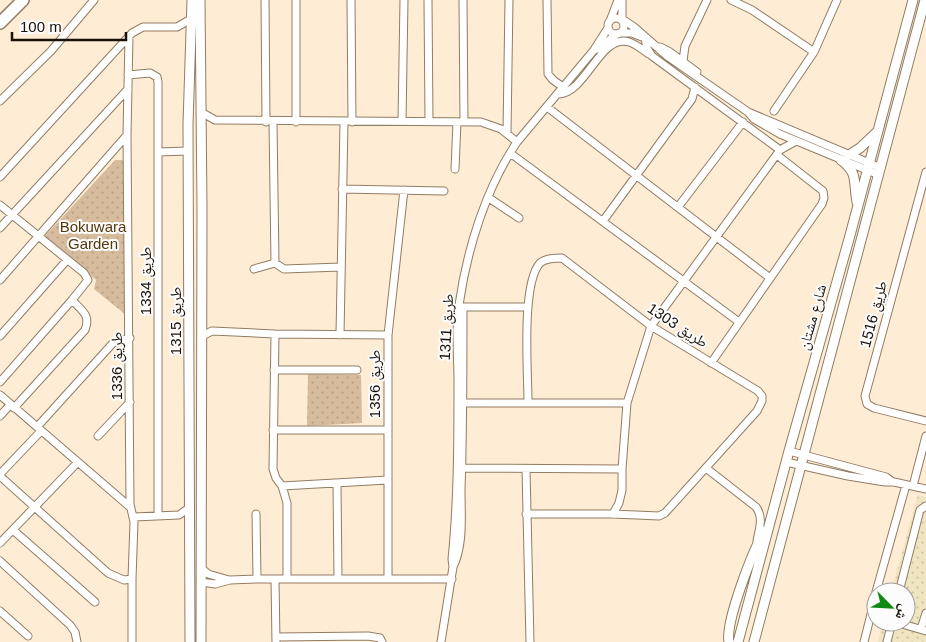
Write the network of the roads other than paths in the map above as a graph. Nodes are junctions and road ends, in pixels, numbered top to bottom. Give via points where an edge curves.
1 (23, 0) edge
2 (94, 0) edge
3 (265, 0) edge
4 (296, 0) edge
5 (351, 0) edge
6 (404, 0) edge
7 (428, 0) edge
8 (463, 0) edge
9 (509, 0) edge
10 (546, 0) edge
11 (618, 0) edge
12 (622, 0) edge
13 (707, 0) edge
14 (731, 0) edge
15 (837, 0) edge
16 (913, 0) edge
17 (925, 0) edge
18 (199, 1) edge
19 (622, 19) junction
20 (0, 23) edge
21 (194, 23) junction
22 (609, 25) junction
23 (618, 34) junction
24 (129, 36) junction
25 (645, 38) junction
26 (685, 46) junction
27 (657, 47) junction
28 (594, 50) junction
29 (670, 52) junction
30 (814, 52) junction
31 (652, 56) junction
32 (677, 59) junction
33 (128, 75) junction
34 (563, 87) junction
35 (695, 87) junction
36 (128, 89) junction
37 (558, 94) junction
38 (705, 94) junction
39 (692, 99) junction
40 (0, 102) edge
41 (547, 107) junction
42 (774, 111) junction
43 (201, 112) junction
44 (748, 112) junction
45 (758, 116) junction
46 (215, 120) junction
47 (402, 120) junction
48 (429, 121) junction
49 (269, 122) junction
50 (296, 122) junction
51 (344, 122) junction
52 (352, 122) junction
53 (461, 122) junction
54 (743, 122) junction
55 (776, 125) junction
56 (766, 126) junction
57 (751, 128) junction
58 (878, 130) junction
59 (201, 131) junction
60 (507, 133) junction
61 (780, 134) junction
62 (127, 135) junction
63 (796, 141) junction
64 (517, 142) junction
65 (188, 151) junction
66 (158, 152) junction
67 (510, 153) junction
68 (778, 153) junction
69 (845, 157) junction
70 (868, 166) junction
71 (455, 170) dead end
72 (880, 171) junction
73 (926, 172) edge
74 (636, 175) junction
75 (0, 176) edge
76 (342, 189) junction
77 (404, 190) junction
78 (444, 191) dead end
79 (489, 198) junction
80 (0, 205) edge
81 (858, 205) junction
82 (678, 208) junction
83 (12, 215) junction
84 (519, 218) dead end
85 (603, 221) junction
86 (0, 228) edge
87 (37, 236) junction
88 (716, 237) junction
89 (67, 260) junction
90 (275, 263) junction
91 (341, 267) junction
92 (254, 268) dead end
93 (770, 278) junction
94 (0, 280) edge
95 (684, 282) junction
96 (72, 300) junction
97 (461, 307) junction
98 (528, 307) junction
99 (739, 322) junction
100 (651, 326) junction
101 (275, 334) junction
102 (340, 335) junction
103 (388, 335) junction
104 (0, 336) edge
105 (202, 336) junction
106 (130, 338) junction
107 (711, 363) junction
108 (274, 370) junction
109 (357, 370) dead end
110 (0, 382) edge
111 (0, 395) edge
112 (130, 402) junction
113 (528, 402) junction
114 (461, 403) junction
115 (627, 403) junction
116 (12, 406) junction
117 (0, 416) edge
118 (926, 421) edge
119 (39, 429) junction
120 (273, 430) junction
121 (388, 430) junction
122 (98, 436) dead end
123 (926, 436) edge
124 (788, 451) junction
125 (804, 455) junction
126 (786, 462) junction
127 (77, 463) junction
128 (800, 466) junction
129 (462, 468) junction
130 (706, 468) junction
131 (526, 469) junction
132 (622, 469) junction
133 (0, 475) edge
134 (388, 480) junction
135 (894, 482) junction
136 (338, 483) junction
137 (910, 485) junction
138 (282, 486) junction
139 (926, 490) edge
140 (926, 506) edge
141 (35, 507) junction
142 (130, 507) junction
143 (189, 508) junction
144 (256, 514) dead end
145 (526, 514) junction
146 (613, 514) junction
147 (158, 515) junction
148 (174, 515) junction
149 (134, 517) junction
150 (189, 522) junction
151 (769, 525) junction
152 (12, 530) junction
153 (0, 543) edge
154 (757, 543) junction
155 (0, 561) edge
156 (453, 567) junction
157 (201, 568) junction
158 (190, 578) junction
159 (132, 579) junction
160 (257, 579) junction
161 (275, 579) junction
162 (287, 579) junction
163 (338, 579) junction
164 (388, 579) junction
165 (452, 579) junction
166 (230, 580) junction
167 (201, 582) junction
168 (879, 582) edge
169 (902, 582) edge
170 (95, 602) dead end
171 (0, 611) edge
172 (926, 613) edge
173 (924, 630) edge
174 (28, 636) dead end
175 (276, 640) edge
176 (330, 640) edge
177 (77, 642) edge
178 (132, 642) edge
179 (190, 642) edge
180 (201, 642) edge
181 (382, 642) edge
182 (441, 642) edge
183 (530, 642) edge
184 (729, 642) edge
185 (738, 642) edge
186 (754, 642) edge

1 - 20 main road
2 - 40 street via 51,51
3 - 49 street
4 - 50 street
5 - 52 street
6 - 47 street
7 - 48 street
8 - 53 street
9 - 60 street
10 - 34 street via 548,74
11 - 22 street, طريق 1311
12 - 19 street
13 - 26 street
14 - 30 street via 752,10
15 - 30 street
16 - 58 street, شارع مشتان
17 - 72 street, شارع مشتان
18 - 21 street, طريق 1315
19 - 22 street via 613,18
19 - 23 street via 623,27
19 - 25 street
21 - 24 street via 182,30 176,27 143,27
21 - 43 street, طريق 1315
21 - 65 street, طريق 1315
22 - 23 street
22 - 28 street, طريق 1311
23 - 25 street
23 - 28 street, طريق 1311
24 - 33 street, طريق 1336
24 - 75 street
25 - 27 street
25 - 31 street
26 - 29 street
26 - 32 street
27 - 29 street
27 - 32 street
28 - 34 street, طريق 1311
29 - 32 street
30 - 42 street
31 - 35 street
31 - 37 street via 630,42 619,42 606,50 573,89
32 - 44 street
33 - 36 street, طريق 1336
33 - 66 street, طريق 1334 via 150,73 158,79
34 - 37 street, طريق 1311
35 - 38 street
35 - 39 street
36 - 62 street, طريق 1336
36 - 83 street
37 - 41 street, طريق 1311
38 - 39 street
38 - 54 street
39 - 74 street
41 - 64 street, طريق 1311
41 - 74 street
42 - 45 street
42 - 55 street
43 - 46 street
43 - 59 street, طريق 1315
44 - 45 street
44 - 56 street
45 - 55 street
46 - 49 street
46 - 59 street
47 - 48 street
47 - 52 street
48 - 53 street
49 - 50 street
49 - 90 street
50 - 51 street
51 - 52 street
51 - 76 street
53 - 60 street via 488,124
53 - 71 street
54 - 57 street
54 - 82 street
55 - 69 street
56 - 57 street
56 - 61 street
57 - 68 street
58 - 69 street via 860,148
58 - 70 street, شارع مشتان
59 - 105 street, طريق 1315
60 - 64 street
61 - 63 street
61 - 68 street
62 - 87 street
62 - 106 street, طريق 1336
63 - 68 street
63 - 69 street
64 - 67 street, طريق 1311
65 - 66 street
65 - 143 street, طريق 1315
66 - 147 street, طريق 1334
67 - 79 street, طريق 1311
67 - 85 street
68 - 88 street
68 - 93 street via 823,191 824,198
69 - 70 street
69 - 81 street via 854,172
70 - 72 street
70 - 81 street, شارع مشتان
72 - 125 street, شارع مشتان
73 - 118 street, طريق 1516 via 866,396 868,404 874,408
74 - 82 street
74 - 85 street
76 - 77 street
76 - 91 street
77 - 78 street
77 - 103 street, طريق 1356
79 - 84 street
79 - 97 street, طريق 1311 via 477,224 468,258
80 - 83 street
81 - 124 street, شارع مشتان
82 - 88 street
83 - 86 street
83 - 87 street
85 - 95 street
87 - 89 street
87 - 94 street
88 - 93 street
88 - 95 street
89 - 96 street via 88,280
89 - 104 street
90 - 91 street via 284,268
90 - 92 street
91 - 102 street
93 - 99 street
95 - 99 street
95 - 100 street
96 - 110 street
96 - 116 street via 86,314 88,323 85,330
97 - 98 street
97 - 114 street, طريق 1311
98 - 100 street, طريق 1303 via 530,288 540,263 562,258
98 - 113 street, طريق 1303
99 - 107 street
100 - 107 street, طريق 1303
100 - 115 street
101 - 102 street
101 - 105 street via 212,331
101 - 108 street
102 - 103 street
103 - 121 street, طريق 1356
105 - 157 street, طريق 1315
106 - 112 street, طريق 1336
106 - 119 street via 113,343
107 - 130 street, طريق 1303 via 758,391 762,401 757,411
108 - 109 street
108 - 120 street
111 - 116 street
112 - 122 street
112 - 142 street, طريق 1336
113 - 114 street
113 - 115 street
114 - 129 street, طريق 1311
114 - 156 street, طريق 1311
115 - 132 street
116 - 117 street
116 - 119 street
119 - 127 street
119 - 133 street
120 - 121 street
120 - 138 street via 273,469
121 - 134 street, طريق 1356
123 - 137 street
124 - 125 street
124 - 126 street, شارع مشتان
125 - 128 street, شارع مشتان
125 - 135 street
126 - 128 street
126 - 151 street, شارع مشتان
127 - 141 street
127 - 142 street
128 - 135 street
128 - 186 street, شارع مشتان
129 - 131 street
129 - 156 street, طريق 1311 via 460,534
130 - 146 street, طريق 1303 via 659,516
130 - 154 street via 756,507 761,518
131 - 132 street
131 - 145 street
132 - 146 street via 621,498
133 - 141 street
134 - 136 street
134 - 164 street, طريق 1356
135 - 137 street
136 - 138 street
136 - 163 street
137 - 139 street
137 - 168 street
138 - 162 street via 287,503
140 - 169 street via 920,510
141 - 152 street
141 - 159 street via 108,573 124,580
142 - 149 street, طريق 1336
143 - 148 street
143 - 150 street, طريق 1315
144 - 160 street
145 - 146 street, طريق 1303
145 - 183 street
147 - 148 street
147 - 149 street
148 - 150 street
149 - 159 street, طريق 1336
150 - 158 street, طريق 1315
151 - 154 street
151 - 185 street, شارع مشتان
152 - 153 street
152 - 170 street
154 - 184 street via 730,625
155 - 177 street via 70,625
156 - 165 street, طريق 1311
157 - 166 street via 208,574
157 - 167 street, طريق 1315
158 - 167 street
158 - 179 street, طريق 1315
159 - 178 street, طريق 1336
160 - 161 street
160 - 166 street
161 - 162 street
161 - 175 street
162 - 163 street
163 - 164 street
164 - 165 street
165 - 182 street, طريق 1311
166 - 167 street via 215,584
167 - 180 street, طريق 1315
171 - 174 street
172 - 173 street
175 - 176 street
176 - 181 street via 368,636 380,638

